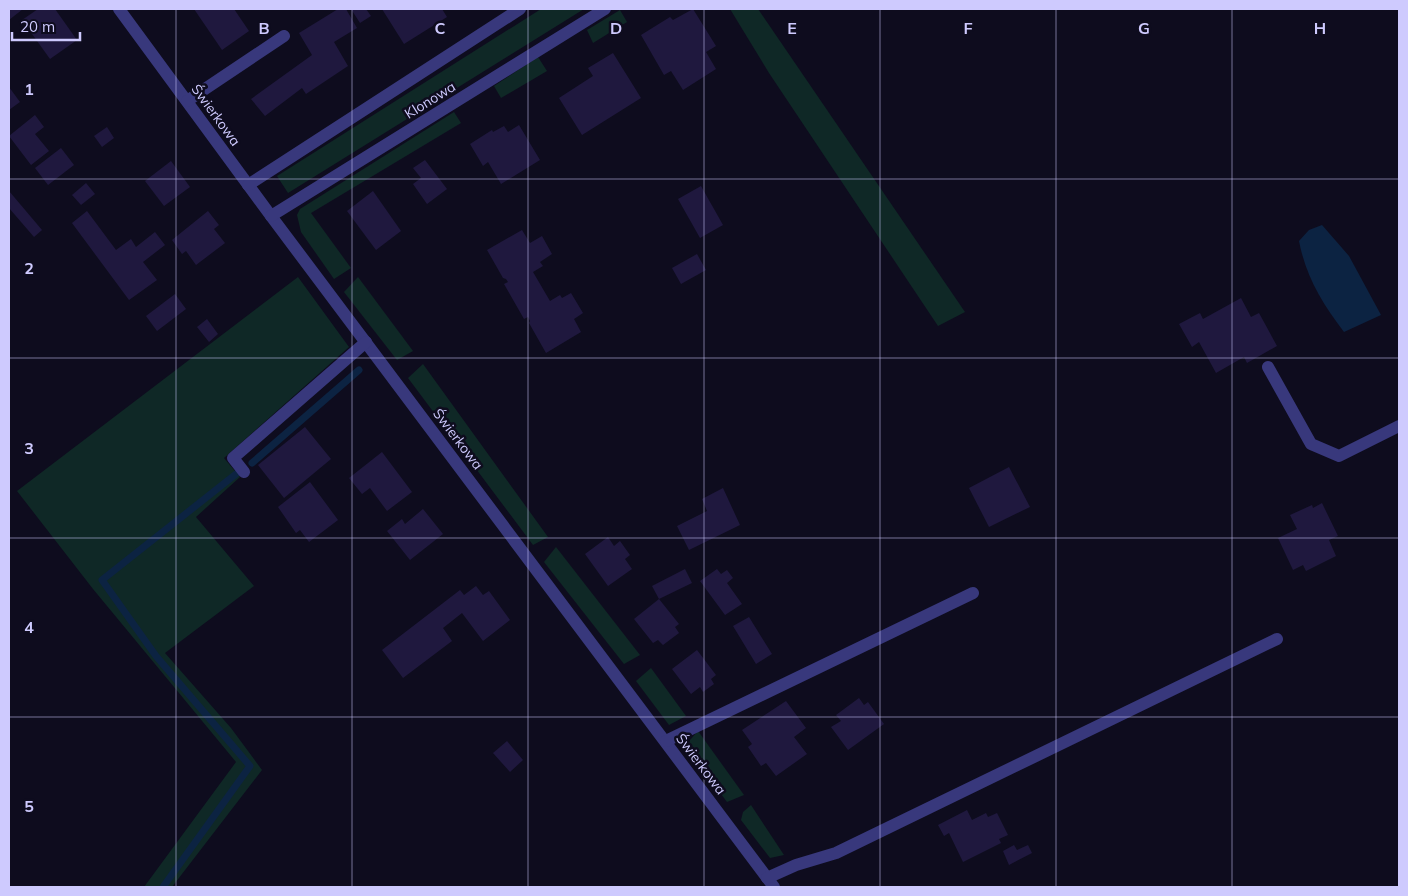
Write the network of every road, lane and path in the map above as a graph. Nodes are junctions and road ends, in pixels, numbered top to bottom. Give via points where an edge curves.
1 (119, 9) edge
2 (520, 9) edge
3 (605, 9) edge
4 (284, 36) dead end
5 (187, 101) junction
6 (248, 185) junction
7 (271, 216) junction
8 (366, 342) junction
9 (1268, 367) dead end
10 (1399, 426) edge
11 (244, 472) dead end
12 (973, 593) dead end
13 (1277, 639) dead end
14 (666, 741) junction
15 (771, 883) edge

1 - 5 street, Świerkowa
2 - 6 street, Klonowa
3 - 7 street, Klonowa
4 - 5 street
5 - 6 street, Świerkowa
6 - 7 street, Świerkowa
7 - 8 street, Świerkowa
8 - 11 street via 233,458
8 - 14 street, Świerkowa
9 - 10 street via 1311,444 1339,456
12 - 14 street
13 - 15 street via 836,853 796,865
14 - 15 street, Świerkowa

